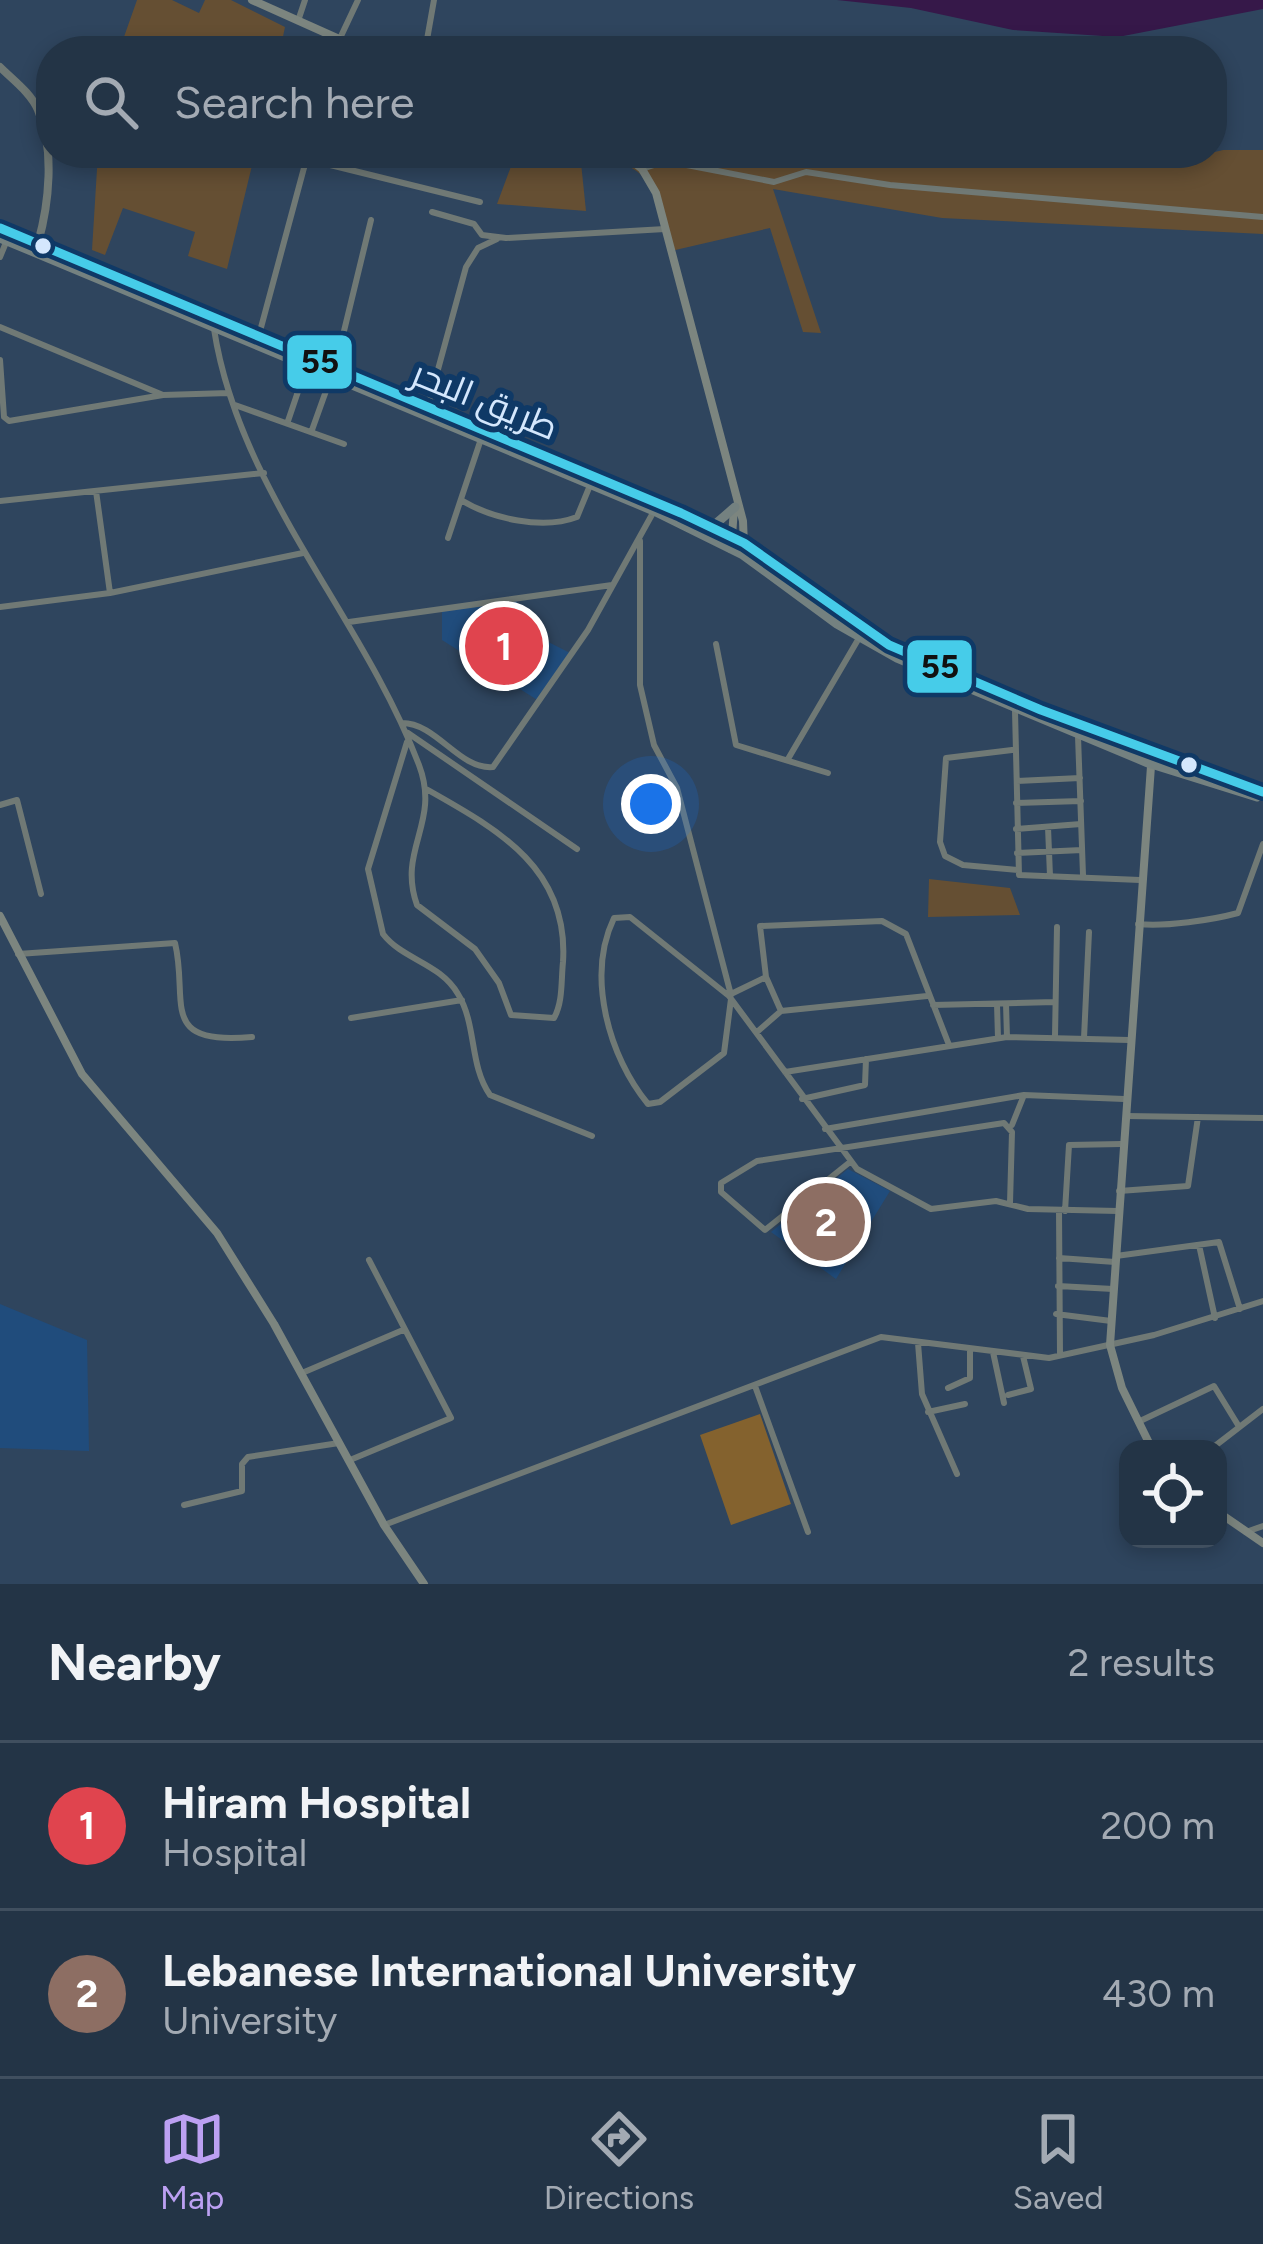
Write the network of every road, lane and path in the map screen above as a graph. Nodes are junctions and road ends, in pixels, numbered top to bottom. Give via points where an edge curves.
1 (252, 0) edge
2 (304, 0) edge
3 (358, 0) edge
4 (434, 0) edge
5 (298, 21) junction
6 (330, 36) edge
7 (341, 36) edge
8 (428, 36) edge
9 (0, 67) edge
10 (36, 107) edge
11 (45, 168) edge
12 (304, 168) edge
13 (352, 168) edge
14 (645, 168) edge
15 (702, 168) edge
16 (642, 169) joint
17 (480, 202) dead end
18 (432, 212) dead end
19 (1263, 217) edge
20 (371, 220) dead end
21 (0, 228) edge
22 (665, 229) junction
23 (506, 238) junction
24 (3, 239) edge
25 (38, 243) junction
26 (0, 257) edge
27 (0, 327) edge
28 (214, 329) junction
29 (257, 340) junction
30 (0, 361) edge
31 (307, 365) junction
32 (333, 372) junction
33 (229, 393) junction
34 (164, 395) junction
35 (235, 405) junction
36 (428, 406) junction
37 (288, 421) junction
38 (312, 430) junction
39 (482, 436) junction
40 (344, 444) dead end
41 (264, 473) junction
42 (591, 483) junction
43 (96, 491) junction
44 (0, 500) edge
45 (461, 500) junction
46 (736, 505) junction
47 (654, 511) junction
48 (712, 527) junction
49 (448, 538) dead end
50 (640, 541) junction
51 (732, 543) junction
52 (744, 549) junction
53 (303, 553) junction
54 (614, 585) junction
55 (110, 593) junction
56 (0, 607) edge
57 (349, 622) junction
58 (859, 638) junction
59 (716, 644) dead end
60 (1015, 711) junction
61 (405, 731) junction
62 (1078, 736) junction
63 (1014, 750) junction
64 (1150, 758) junction
65 (788, 760) junction
66 (828, 773) dead end
67 (1080, 778) junction
68 (1016, 782) junction
69 (428, 790) junction
70 (1263, 796) edge
71 (1081, 801) junction
72 (1016, 803) junction
73 (0, 805) edge
74 (1082, 824) junction
75 (1048, 827) junction
76 (1016, 829) junction
77 (1263, 844) edge
78 (577, 849) dead end
79 (1082, 850) junction
80 (1048, 852) junction
81 (1017, 853) junction
82 (1018, 870) junction
83 (1083, 875) junction
84 (1050, 876) junction
85 (1140, 880) junction
86 (41, 894) dead end
87 (0, 916) edge
88 (1138, 924) junction
89 (1057, 927) dead end
90 (1089, 932) dead end
91 (19, 954) junction
92 (766, 977) junction
93 (730, 996) junction
94 (927, 996) junction
95 (462, 1000) junction
96 (1055, 1002) junction
97 (1001, 1004) junction
98 (932, 1005) junction
99 (782, 1012) junction
100 (350, 1018) dead end
101 (757, 1032) junction
102 (252, 1036) dead end
103 (1055, 1036) junction
104 (1003, 1037) junction
105 (1084, 1038) junction
106 (1129, 1040) junction
107 (949, 1045) junction
108 (866, 1059) junction
109 (785, 1072) junction
110 (1024, 1095) junction
111 (1124, 1099) junction
112 (802, 1100) junction
113 (1123, 1116) junction
114 (1198, 1117) junction
115 (1263, 1118) edge
116 (1011, 1128) junction
117 (825, 1129) junction
118 (592, 1136) dead end
119 (1121, 1144) junction
120 (842, 1150) junction
121 (850, 1162) junction
122 (1119, 1191) junction
123 (1010, 1203) junction
124 (1062, 1210) junction
125 (1118, 1211) junction
126 (1198, 1244) junction
127 (1058, 1258) junction
128 (1116, 1259) junction
129 (370, 1260) dead end
130 (1058, 1286) junction
131 (1113, 1289) junction
132 (1263, 1301) edge
133 (1240, 1309) junction
134 (1056, 1314) junction
135 (1215, 1318) junction
136 (1111, 1321) junction
137 (405, 1330) junction
138 (918, 1343) junction
139 (1109, 1345) junction
140 (970, 1349) junction
141 (993, 1352) junction
142 (1060, 1354) junction
143 (1023, 1356) junction
144 (302, 1373) junction
145 (755, 1385) junction
146 (948, 1388) dead end
147 (965, 1404) dead end
148 (1263, 1409) edge
149 (928, 1412) junction
150 (1138, 1422) junction
151 (1238, 1425) junction
152 (1147, 1440) edge
153 (1221, 1440) edge
154 (339, 1443) junction
155 (350, 1460) junction
156 (956, 1474) dead end
157 (184, 1505) dead end
158 (1227, 1518) edge
159 (384, 1526) junction
160 (1263, 1526) edge
161 (808, 1532) dead end
162 (1246, 1532) junction
163 (1263, 1543) edge
164 (424, 1584) edge

1 - 5 main road
2 - 5 street
3 - 7 street
4 - 8 street
5 - 6 main road
9 - 10 street
11 - 25 street
12 - 29 street
13 - 17 street
14 - 16 street
15 - 19 street via 774,182 806,172
16 - 22 main road
18 - 23 street
20 - 32 street
21 - 25 highway, طريق البحر
22 - 23 street
22 - 46 main road
23 - 36 street via 483,244 469,261
24 - 26 street
24 - 28 highway, طريق البحر
25 - 29 highway, طريق البحر
27 - 34 street
28 - 29 highway, طريق البحر
28 - 33 street
29 - 31 highway, طريق البحر
29 - 32 highway, طريق البحر
30 - 34 street via 9,421
31 - 32 highway, طريق البحر
31 - 37 street
32 - 36 highway, طريق البحر
32 - 38 street
32 - 39 highway, طريق البحر
33 - 34 street
33 - 35 street
35 - 37 street
35 - 41 street
36 - 48 highway, طريق البحر
37 - 38 street
38 - 40 street
39 - 42 highway, طريق البحر
39 - 45 street
41 - 43 street
41 - 53 street
42 - 45 street via 569,520 526,522
42 - 47 highway, طريق البحر
43 - 44 street
43 - 55 street
45 - 49 street
46 - 48 highway
46 - 51 main road
46 - 52 main road
47 - 50 street
47 - 51 highway, طريق البحر
48 - 51 highway, طريق البحر
50 - 54 street
50 - 93 street via 640,686 654,745 677,788
51 - 52 highway, طريق البحر
52 - 58 highway, طريق البحر
52 - 64 highway, طريق البحر via 889,645
53 - 55 street
53 - 57 street
54 - 57 street
54 - 61 street via 494,767 474,764 418,724
55 - 56 street
57 - 61 street
58 - 60 highway, طريق البحر
58 - 65 street
59 - 65 street via 736,745
60 - 62 highway, طريق البحر
60 - 63 street
61 - 69 street
61 - 78 street
61 - 95 street via 368,869 372,901 388,940 434,967
62 - 64 highway, طريق البحر
62 - 67 street
63 - 68 street
63 - 82 street via 946,758 940,842 945,856 963,865
64 - 70 highway, طريق البحر
64 - 85 main road
65 - 66 street
67 - 68 street
67 - 71 street
68 - 72 street
69 - 69 street via 409,871 417,905 476,949 511,1016 554,1018 563,953 547,877
71 - 72 street
71 - 74 street
72 - 76 street
73 - 86 street via 17,800
74 - 75 street
74 - 79 street
75 - 76 street
75 - 80 street
76 - 81 street
77 - 88 street via 1238,913 1175,926
79 - 80 street
79 - 83 street
80 - 81 street
80 - 84 street
81 - 82 street
82 - 84 street via 1022,878
83 - 84 street
83 - 85 street
85 - 88 main road
87 - 91 main road
88 - 106 main road
89 - 96 street
90 - 105 street
91 - 102 street via 175,943 178,1013 186,1023 214,1035
91 - 144 main road via 82,1074 198,1207
92 - 93 street
92 - 94 street via 758,937 764,924 882,921 906,934
92 - 99 street
93 - 93 street via 630,917 614,918 605,1013 619,1058 648,1104 724,1053
93 - 101 street
94 - 98 street
94 - 99 street
95 - 100 street
95 - 118 street via 490,1095
96 - 97 street
96 - 103 street
97 - 98 street
97 - 104 street
98 - 107 street
99 - 101 street
101 - 109 street
103 - 104 street
103 - 105 street
104 - 107 street
105 - 106 street
106 - 111 main road
107 - 108 street
108 - 109 street
108 - 112 street via 865,1084
109 - 112 street
110 - 111 street
110 - 116 street
110 - 117 street
111 - 113 main road
112 - 117 street
113 - 114 street
113 - 119 main road
114 - 115 street
114 - 122 street via 1188,1186
116 - 120 street
116 - 123 street
117 - 120 street
119 - 122 main road
119 - 124 street via 1069,1145
120 - 121 street
120 - 121 street via 751,1163 721,1192 765,1230
121 - 123 street via 926,1208
122 - 125 main road
123 - 124 street
124 - 125 street
124 - 127 street
125 - 128 main road
126 - 128 street
126 - 133 street via 1223,1246
126 - 135 street
127 - 128 street
127 - 130 street
128 - 131 main road
129 - 137 street
130 - 131 street
130 - 134 street
131 - 136 main road
132 - 133 street
133 - 135 street
134 - 136 street
134 - 142 street
135 - 139 street
136 - 139 main road
137 - 144 street
137 - 155 street via 451,1418
138 - 140 street
138 - 145 street via 881,1337
138 - 149 street
139 - 142 street
139 - 150 main road
140 - 141 street
140 - 146 street via 970,1378
141 - 143 street
141 - 143 street via 1006,1399 1031,1389
142 - 143 street
144 - 154 main road
145 - 159 street
145 - 161 street
147 - 149 street
148 - 151 street
149 - 156 street
150 - 151 street via 1214,1386
150 - 152 main road
151 - 153 street
154 - 155 main road
154 - 157 street via 248,1457 242,1491
155 - 159 main road
158 - 162 main road
159 - 164 main road
160 - 162 street
162 - 163 main road

